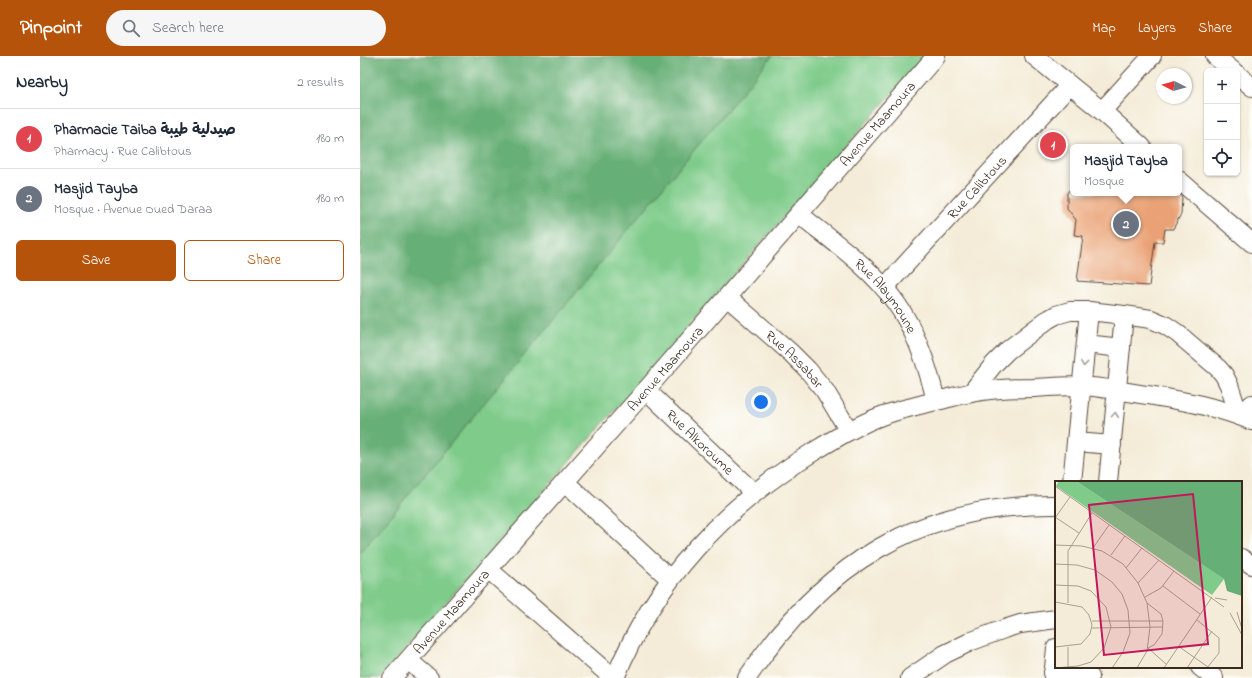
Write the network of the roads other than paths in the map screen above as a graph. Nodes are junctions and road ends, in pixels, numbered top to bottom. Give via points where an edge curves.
1 (936, 56) edge
2 (1034, 56) edge
3 (1152, 56) edge
4 (1215, 56) edge
5 (1229, 68) edge
6 (1240, 77) edge
7 (1069, 86) junction
8 (1252, 87) edge
9 (1102, 112) junction
10 (1139, 144) edge
11 (1182, 182) edge
12 (799, 214) junction
13 (1249, 236) edge
14 (884, 288) junction
15 (727, 297) junction
16 (1089, 311) junction
17 (1124, 315) junction
18 (1086, 344) junction
19 (1121, 348) junction
20 (1082, 386) junction
21 (646, 390) junction
22 (1117, 390) junction
23 (971, 393) junction
24 (936, 401) junction
25 (1248, 414) edge
26 (849, 431) junction
27 (1076, 442) junction
28 (1112, 445) junction
29 (1072, 481) edge
30 (1108, 481) edge
31 (565, 482) junction
32 (754, 493) junction
33 (1055, 505) edge
34 (1242, 559) edge
35 (1252, 565) edge
36 (488, 569) junction
37 (670, 579) junction
38 (1055, 619) edge
39 (1055, 657) edge
40 (408, 660) junction
41 (1201, 668) edge
42 (1090, 674) edge
43 (1053, 675) edge
44 (392, 678) edge
45 (429, 678) edge
46 (614, 678) edge
47 (747, 678) edge
48 (910, 678) edge
49 (1214, 678) edge

1 - 12 street, Avenue Maamoura
2 - 7 street
3 - 9 street
4 - 5 street
6 - 8 street
7 - 9 street
7 - 14 street, Rue Calibtous
9 - 10 street
11 - 13 street
12 - 14 street, Rue Alaymoune via 853,258
12 - 15 street, Avenue Maamoura
14 - 24 street, Rue Alaymoune via 896,303 917,340
15 - 21 street, Avenue Maamoura
15 - 26 street, Rue Assabar via 808,370 825,391
16 - 17 street
16 - 18 street
16 - 23 street via 1070,311 1047,320 1008,350
17 - 19 street
17 - 25 street via 1151,319 1177,333 1218,368
18 - 19 street
18 -> 20 street
19 - 22 street
20 - 22 street
20 - 23 street via 1004,388
20 - 27 street
21 - 31 street, Avenue Maamoura
21 - 32 street, Rue Alkoroume
22 - 25 street
28 -> 22 street
23 - 24 street
24 - 26 street via 883,416
26 - 32 street via 800,460
27 - 28 street
27 - 29 street
28 - 30 street
31 - 36 street, Avenue Maamoura
31 - 37 street
32 - 37 street via 709,533
33 - 47 street via 1002,507 970,513 914,531 878,549 851,566 801,610
34 - 35 street
36 - 40 street, Avenue Maamoura
36 - 46 street
37 - 46 street via 639,627
38 - 48 street via 1020,624 972,641 945,654
39 - 43 street
40 - 44 street, Avenue Maamoura
40 - 45 street
41 - 49 street
42 - 43 street

